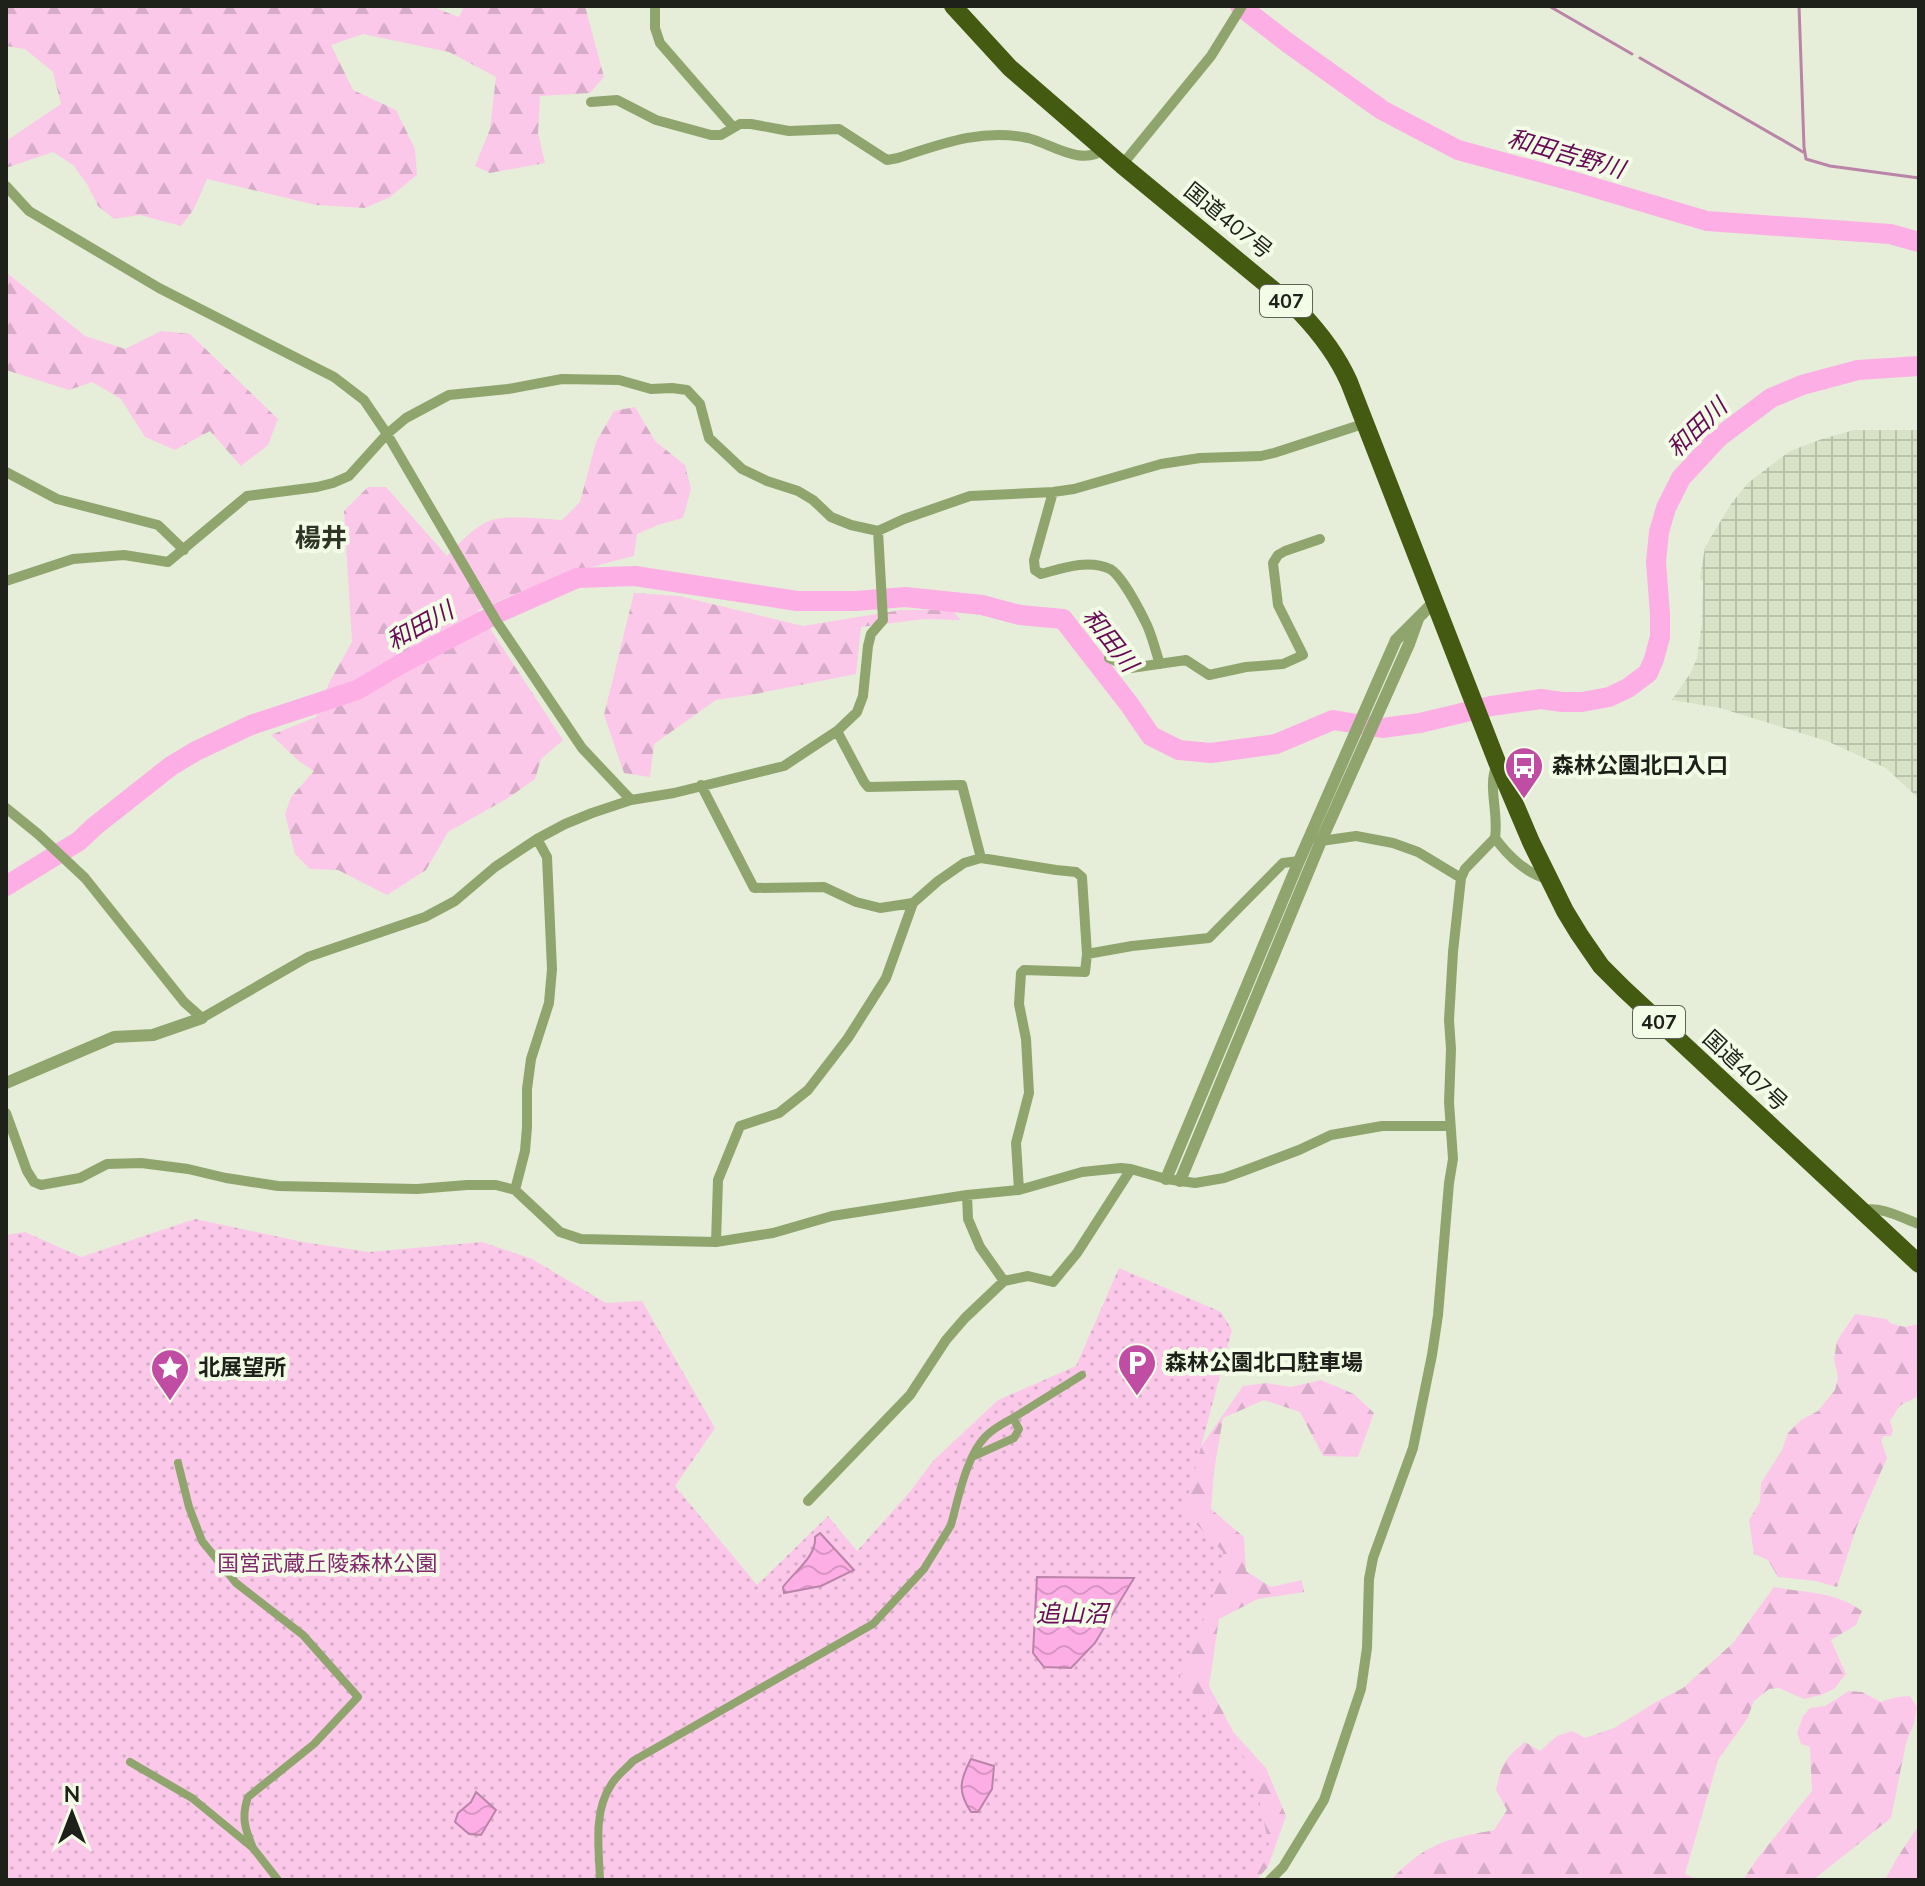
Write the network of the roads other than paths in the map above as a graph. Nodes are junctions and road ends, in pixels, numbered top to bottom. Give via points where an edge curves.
1 (655, 6) edge
2 (953, 6) edge
3 (1242, 6) edge
4 (591, 102) dead end
5 (733, 127) junction
6 (1105, 149) junction
7 (1122, 165) junction
8 (6, 186) edge
9 (1366, 423) junction
10 (387, 434) junction
11 (6, 472) edge
12 (1053, 492) junction
13 (878, 531) junction
14 (1320, 539) dead end
15 (184, 550) junction
16 (6, 581) edge
17 (1434, 602) junction
18 (1109, 658) dead end
19 (1160, 664) junction
20 (837, 731) junction
21 (1497, 762) junction
22 (701, 785) junction
23 (631, 800) junction
24 (6, 808) edge
25 (1316, 838) junction
26 (1495, 838) junction
27 (537, 839) junction
28 (981, 858) junction
29 (1299, 861) junction
30 (1461, 878) junction
31 (1550, 880) junction
32 (913, 903) junction
33 (1087, 954) junction
34 (202, 1018) junction
35 (6, 1083) edge
36 (6, 1113) edge
37 (1450, 1126) junction
38 (1131, 1169) junction
39 (1173, 1180) junction
40 (515, 1190) junction
41 (1019, 1190) junction
42 (967, 1195) junction
43 (1862, 1211) junction
44 (1919, 1224) edge
45 (716, 1242) junction
46 (1919, 1264) edge
47 (1004, 1281) junction
48 (1082, 1375) dead end
49 (1013, 1418) junction
50 (974, 1456) junction
51 (178, 1463) dead end
52 (808, 1501) dead end
53 (133, 1764) dead end
54 (253, 1848) junction
55 (278, 1880) edge
56 (600, 1880) edge
57 (1270, 1880) edge

1 - 5 street via 660,43
2 - 6 highway, 国道407号 / 407 via 1010,68
3 - 7 street via 1202,69
4 - 5 street via 617,100 656,120 711,135
5 - 6 street via 839,129 887,160 977,135 1029,138 1085,157
6 - 7 highway, 国道407号 / 407
7 - 9 highway, 国道407号 / 407 via 1320,333 1341,364
8 - 10 street via 29,211 159,288 334,377 364,400
9 - 12 street via 1261,456 1161,464
9 - 17 highway, 国道407号 / 407
10 - 13 street via 449,395 562,379 619,380 651,389 687,390 700,404 709,438 742,469 798,491 831,517
10 - 15 street via 349,476 317,487 247,496
10 - 23 street via 497,622 582,748
11 - 15 street via 57,499 158,525
12 - 13 street via 970,496
12 - 19 street via 1035,570 1041,574 1073,565 1112,570 1147,623
13 - 20 street via 883,620 871,634 860,707
14 - 19 street via 1285,551 1273,563 1278,605 1303,655 1283,664 1209,675 1186,660
15 - 16 street via 168,562 124,555 73,559
17 - 21 highway, 国道407号 / 407
17 - 25 street via 1419,616
18 - 19 street via 1131,668
20 - 22 street via 784,766
20 - 28 street via 868,787 962,785
21 - 26 street via 1492,774
21 - 31 highway, 国道407号 / 407
22 - 23 street
22 - 32 street via 754,888 824,887 880,908
23 - 27 street
24 - 34 street via 85,878
25 - 29 street
25 - 30 street via 1356,836 1393,843
25 - 39 street
26 - 30 street
26 - 31 street via 1535,876
27 - 34 street via 455,901 425,917 308,957
27 - 40 street via 547,857 552,969 549,1003 531,1059 525,1151
28 - 32 street via 964,863
28 - 33 street via 1082,877
29 - 33 street via 1283,863 1209,938
29 - 39 street
30 - 37 street via 1449,1020
31 - 43 highway, 国道407号 / 407 via 1601,966
32 - 45 street via 886,978 808,1090 779,1113 740,1126 718,1180
33 - 41 street via 1085,972 1021,973 1019,1004 1029,1093 1016,1143
34 - 35 street via 153,1035 114,1037
36 - 40 street via 27,1171 41,1185 80,1178 107,1164 141,1163 278,1186 496,1185
37 - 39 street via 1382,1126 1331,1135 1224,1178
37 - 57 street via 1453,1159 1432,1355 1413,1448 1373,1558 1361,1689 1324,1800
38 - 39 street
38 - 41 street via 1082,1172
38 - 47 street via 1053,1282 1028,1276
40 - 45 street via 560,1232 581,1239
41 - 42 street
42 - 45 street via 832,1216
42 - 47 street via 968,1219 980,1247
43 - 44 street via 1879,1210
43 - 46 highway, 国道407号 / 407
47 - 52 street via 946,1340 910,1395
48 - 49 street
49 - 50 street via 986,1436
49 - 50 street via 1019,1429 1014,1438
50 - 56 street via 948,1530 924,1569 873,1624 633,1761 611,1783 601,1805
51 - 54 street via 202,1541 236,1583 303,1635 358,1697 314,1744 248,1797 244,1829
53 - 54 street via 192,1798
54 - 55 street

